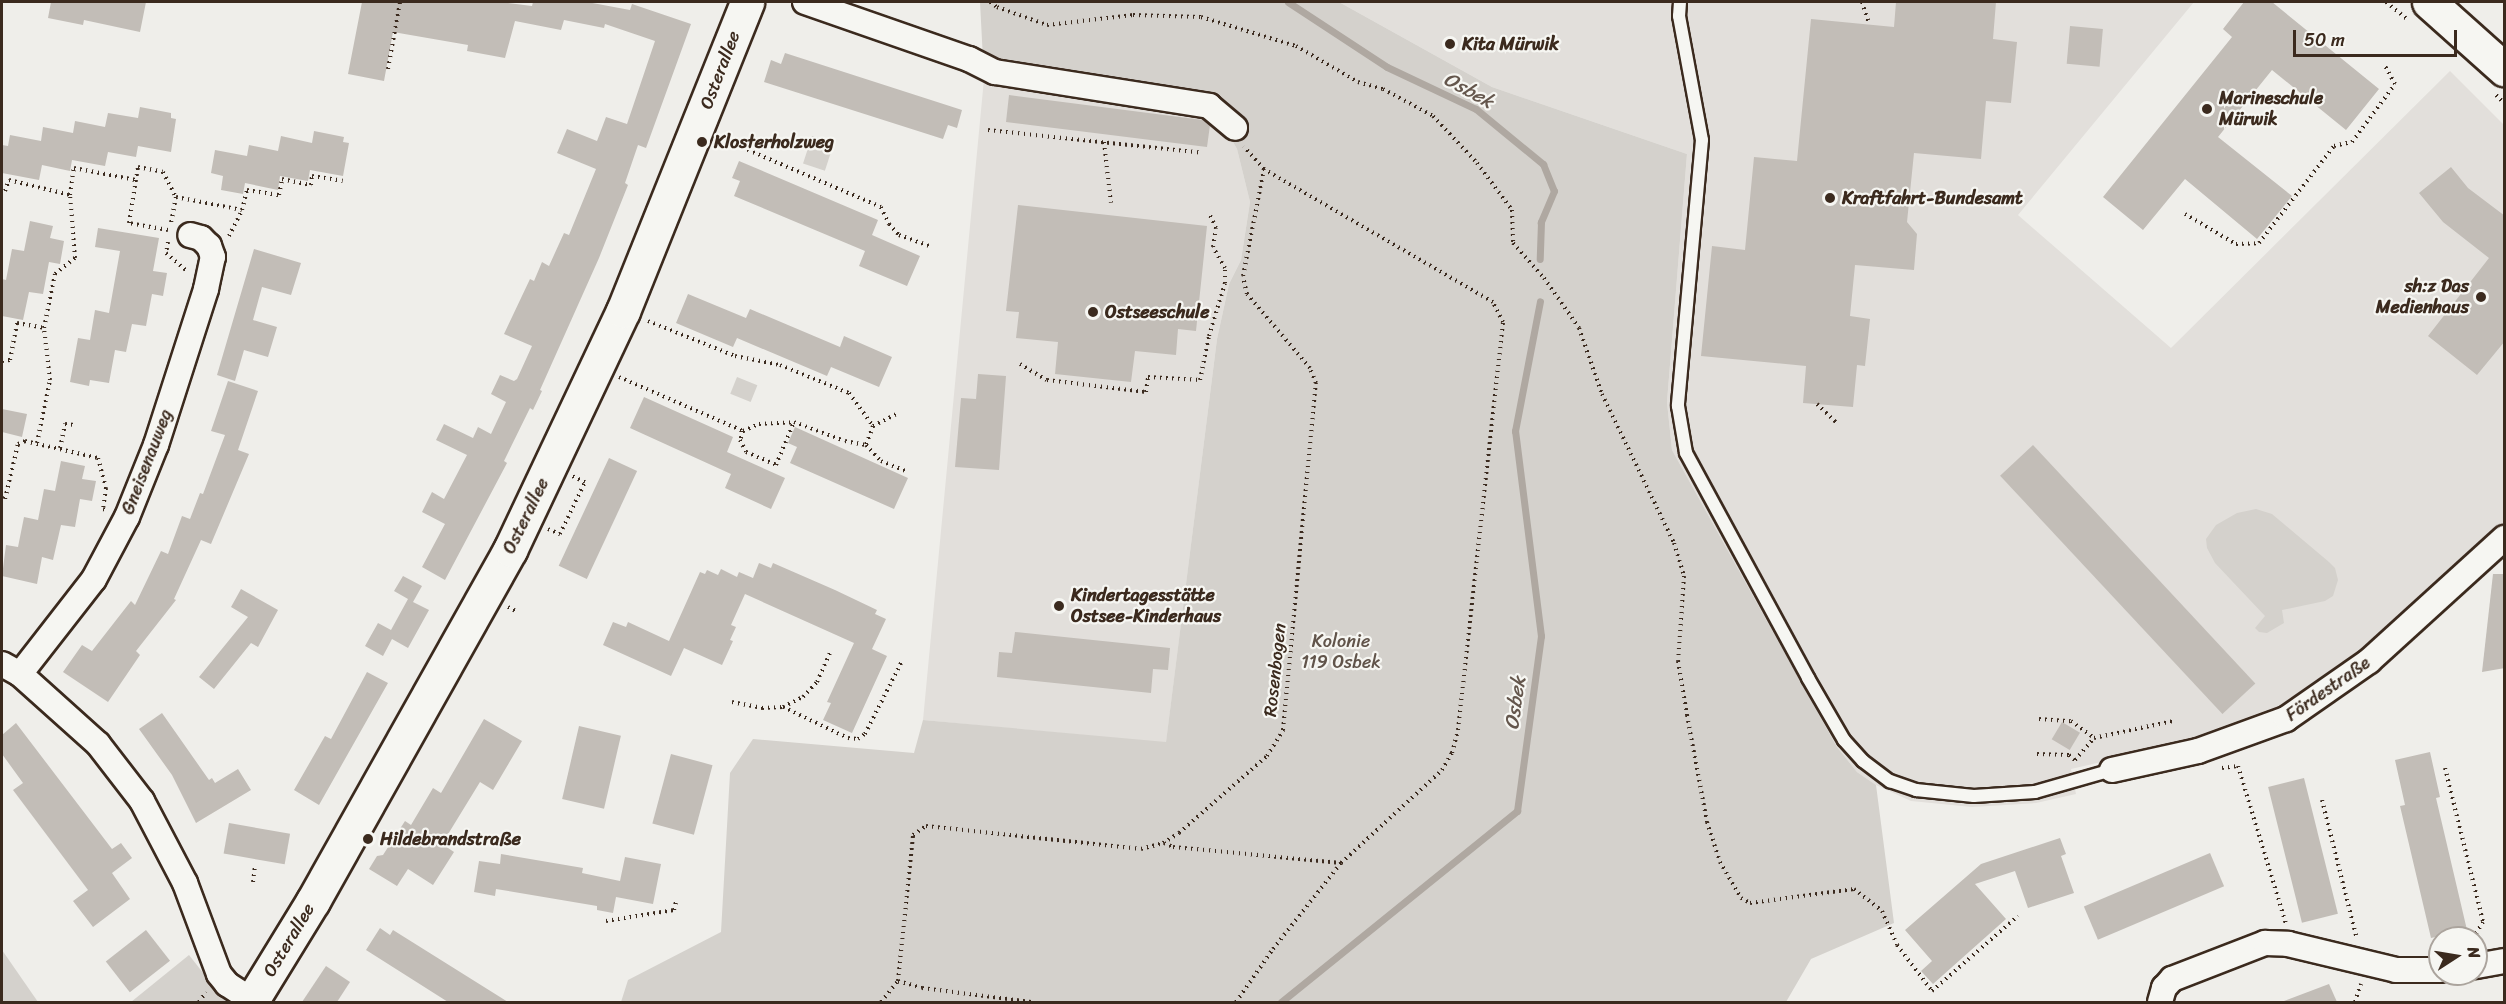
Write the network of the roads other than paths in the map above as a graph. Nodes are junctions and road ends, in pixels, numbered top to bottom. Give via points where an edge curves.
1 (747, 2) edge
2 (805, 2) edge
3 (1680, 2) edge
4 (2429, 2) edge
5 (2505, 69) edge
6 (1235, 128) road end
7 (189, 235) road end
8 (2505, 538) edge
9 (11, 669) edge
10 (2112, 770) joint
11 (2505, 961) edge
12 (2488, 964) edge
13 (2428, 970) edge
14 (2162, 995) edge
15 (252, 1001) edge

1 - 15 street, Osterallee via 622,311 506,559 325,880
2 - 6 street via 969,59 994,72 1209,106
3 - 10 lane via 1679,16 1702,140 1678,406 1686,453 1808,678 1844,740 1863,761 1890,781 1916,790 1974,796 2035,792
4 - 5 street
7 - 9 street, Gneisenauweg via 201,238 213,257 206,289 156,446 127,517 94,579
8 - 10 street, Fördestraße via 2369,661 2286,720 2198,750
9 - 15 street via 98,744 142,801 185,883 219,974
11 - 12 street
13 - 14 street via 2364,964 2288,944 2265,943 2172,978

